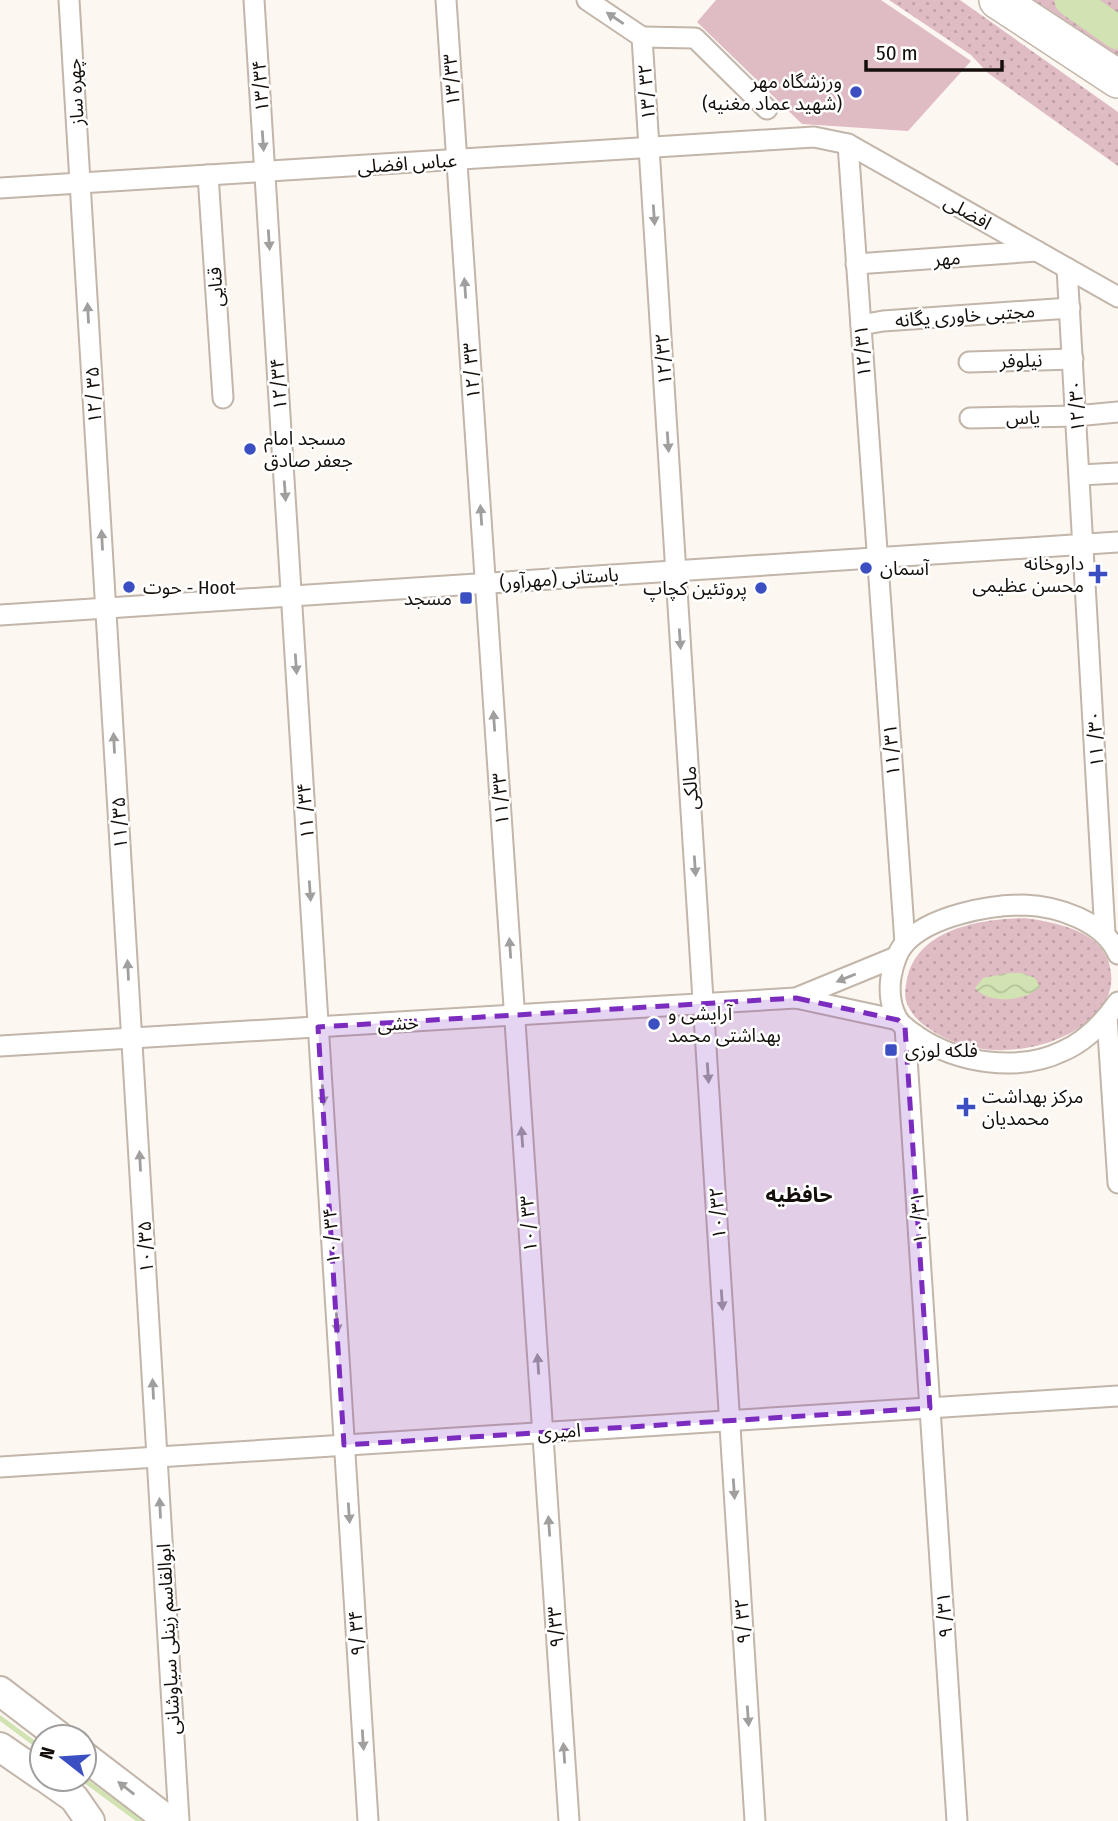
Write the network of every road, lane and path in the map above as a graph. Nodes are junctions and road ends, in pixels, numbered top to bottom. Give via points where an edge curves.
1 (69, 0) edge
2 (254, 0) edge
3 (446, 0) edge
4 (587, 0) edge
5 (998, 0) edge
6 (642, 37) junction
7 (1118, 79) edge
8 (767, 109) dead end
9 (814, 137) joint
10 (848, 144) junction
11 (649, 147) junction
12 (457, 159) junction
13 (265, 172) junction
14 (208, 175) junction
15 (80, 183) junction
16 (0, 188) edge
17 (1037, 251) junction
18 (856, 264) junction
19 (1067, 268) junction
20 (1118, 297) edge
21 (1070, 308) junction
22 (860, 325) junction
23 (1073, 359) junction
24 (969, 362) dead end
25 (223, 398) dead end
26 (1118, 412) edge
27 (1076, 416) junction
28 (970, 418) dead end
29 (1118, 473) edge
30 (1080, 475) junction
31 (1118, 542) edge
32 (1084, 544) junction
33 (877, 557) junction
34 (676, 570) junction
35 (485, 583) junction
36 (292, 596) junction
37 (106, 608) junction
38 (0, 615) edge
39 (1114, 945) edge
40 (900, 950) junction
41 (796, 998) junction
42 (704, 1005) junction
43 (1112, 1010) edge
44 (514, 1016) junction
45 (902, 1024) junction
46 (318, 1027) junction
47 (132, 1038) junction
48 (0, 1046) edge
49 (1118, 1183) edge
50 (1118, 1396) edge
51 (930, 1408) junction
52 (730, 1421) junction
53 (542, 1432) junction
54 (344, 1445) junction
55 (157, 1457) junction
56 (0, 1467) edge
57 (0, 1691) edge
58 (42, 1723) edge
59 (0, 1747) edge
60 (28, 1766) edge
61 (98, 1767) edge
62 (67, 1793) edge
63 (90, 1821) edge
64 (169, 1821) edge
65 (179, 1821) edge
66 (368, 1821) edge
67 (569, 1821) edge
68 (755, 1821) edge
69 (957, 1821) edge

1 - 15 street, چهره ساز
2 -> 13 street, ۱۳/۳۴
3 - 12 street, ۱۳/۳۳
6 -> 4 street
5 - 7 highway
6 - 8 street via 695,38
6 - 11 street, ۱۳/ ۳۲
9 - 10 street, افضلی
9 - 11 street, عباس افضلی
10 - 17 street, افضلی
10 - 18 street, ۱۲/۳۱
11 - 12 street, عباس افضلی
11 -> 34 street, ۱۲/۳۲
12 - 13 street, عباس افضلی
35 -> 12 street, ۱۲/ ۳۳
13 - 14 street, عباس افضلی
13 -> 36 street, ۱۲/۳۴
14 - 15 street, عباس افضلی
14 - 25 street, قنایی
15 - 16 street, عباس افضلی
37 -> 15 street, ۱۲/ ۳۵
17 - 18 street, مهر
17 - 19 street, افضلی
18 - 22 street, ۱۲/۳۱
19 - 20 street, افضلی
19 - 21 street, ۱۲/۳۰
21 - 22 street, مجتبی خاوری یگانه
21 - 23 street, ۱۲/۳۰
22 - 33 street, ۱۲/۳۱
23 - 24 street, نیلوفر
23 - 27 street, ۱۲/۳۰
26 - 27 street, یاس
27 - 28 street, یاس
27 - 30 street, ۱۲/۳۰
29 - 30 street
30 - 32 street, ۱۲/۳۰
31 - 32 street, باستانی (مهرآور)
32 - 33 street, باستانی (مهرآور)
32 - 39 street, ۱۱ /۳۰
33 - 34 street, باستانی (مهرآور)
33 - 40 street, ۱۱/۳۱
34 - 35 street, باستانی (مهرآور)
34 -> 42 street, مالکی
35 - 36 street, باستانی (مهرآور)
44 -> 35 street, ۱۱/۳۳
36 - 37 street, باستانی (مهرآور)
36 -> 46 street, ۱۱ /۳۴
37 - 38 street, باستانی (مهرآور)
47 -> 37 street, ۱۱/۳۵
39 - 40 street, خشی via 1089,923 1071,915 1031,905 1008,905 952,916 921,931
40 -> 41 street, خشی
40 - 45 street, ۱۱/۳۱ via 891,973 890,994
41 - 42 street, خشی
41 - 45 street, خشی
42 - 44 street, خشی
42 -> 52 street, ۱۰/۳۲
43 - 45 street, خشی via 1090,1034 1062,1052 1000,1063 967,1060 946,1052
43 - 49 street
44 - 46 street, خشی
53 -> 44 street, ۱۰/ ۳۳
45 - 51 street, ۱۰/۳۱
46 - 47 street, خشی
46 -> 54 street, ۱۰/ ۳۴
47 - 48 street, خشی
55 -> 47 street, ۱۰/۳۵
50 - 51 street, امیری
51 - 52 street, امیری
51 - 69 street, ۹ /۳۱
52 - 53 street, امیری
52 -> 68 street, ۹/ ۳۲
53 - 54 street, امیری
67 -> 53 street, ۹/۳۳
54 - 55 street, امیری
54 -> 66 street, ۹/ ۳۴
55 - 56 street, امیری
65 -> 55 street, ابوالقاسم زینلی سیاوشانی
57 - 58 main road
59 - 60 main road
64 -> 61 main road
62 - 63 main road

